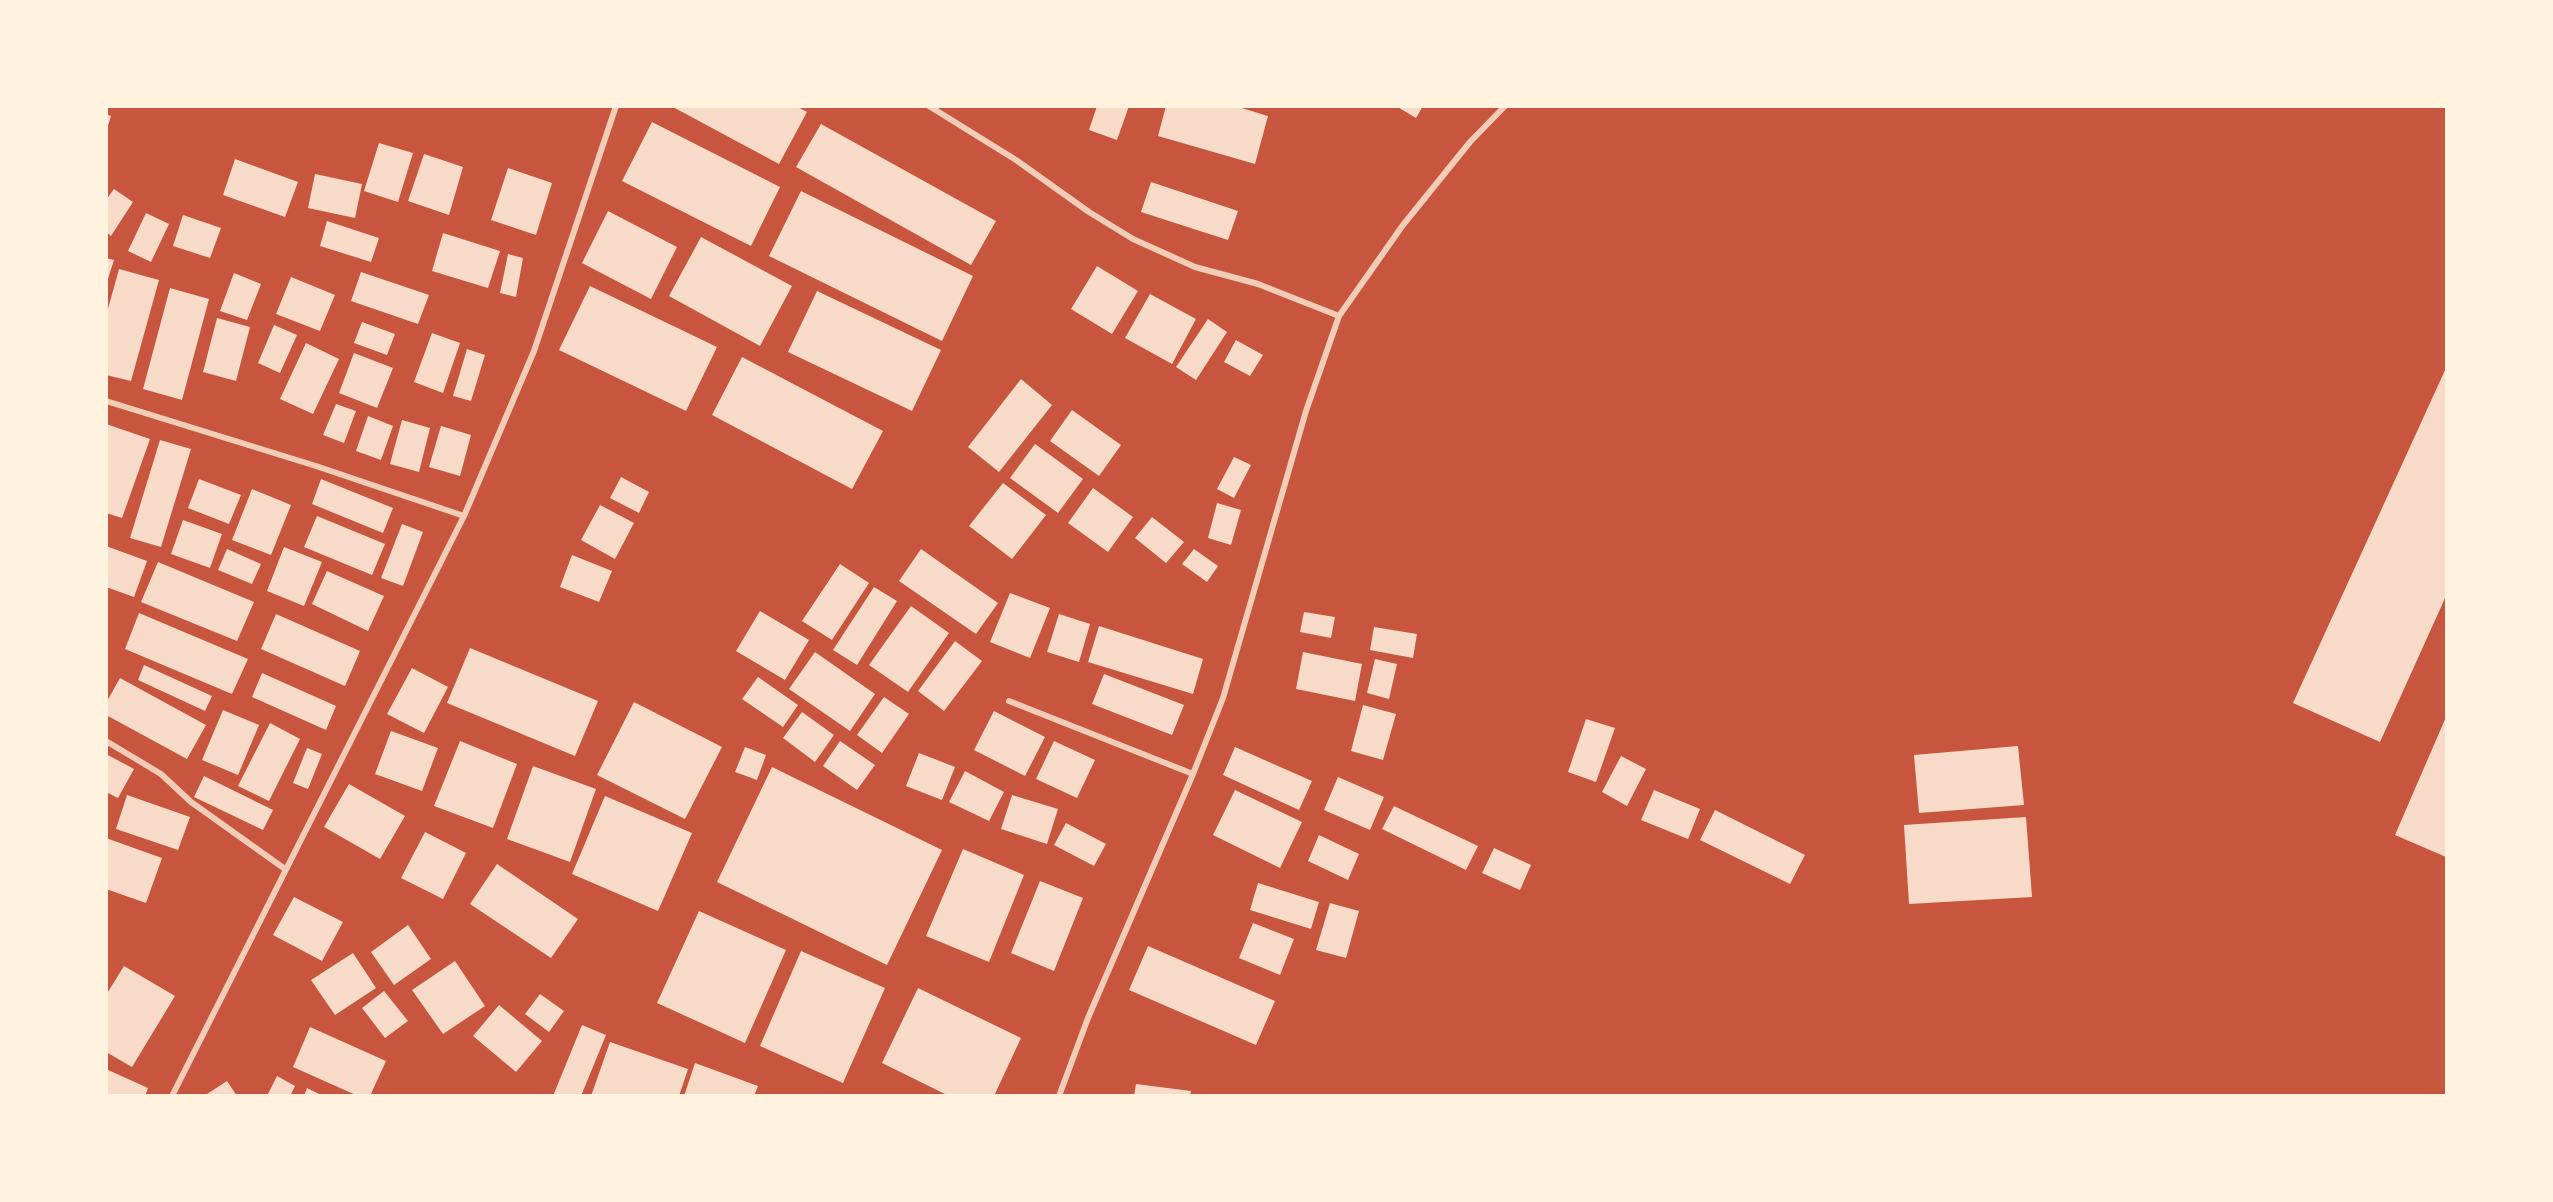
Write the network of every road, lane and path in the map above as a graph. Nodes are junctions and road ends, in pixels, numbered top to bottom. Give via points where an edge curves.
1 (616, 106) edge
2 (929, 106) edge
3 (1505, 106) edge
4 (1338, 316) junction
5 (106, 400) edge
6 (464, 516) junction
7 (1009, 700) dead end
8 (106, 741) edge
9 (1193, 774) junction
10 (285, 869) junction
11 (172, 1095) edge
12 (1059, 1095) edge

1 - 6 street via 534,351
2 - 4 street via 1133,239 1195,267 1258,284
3 - 4 street via 1402,225
4 - 9 street via 1306,411 1222,698
5 - 6 street
6 - 10 street
7 - 9 street
8 - 10 street via 161,774 191,802
9 - 12 street
10 - 11 street

